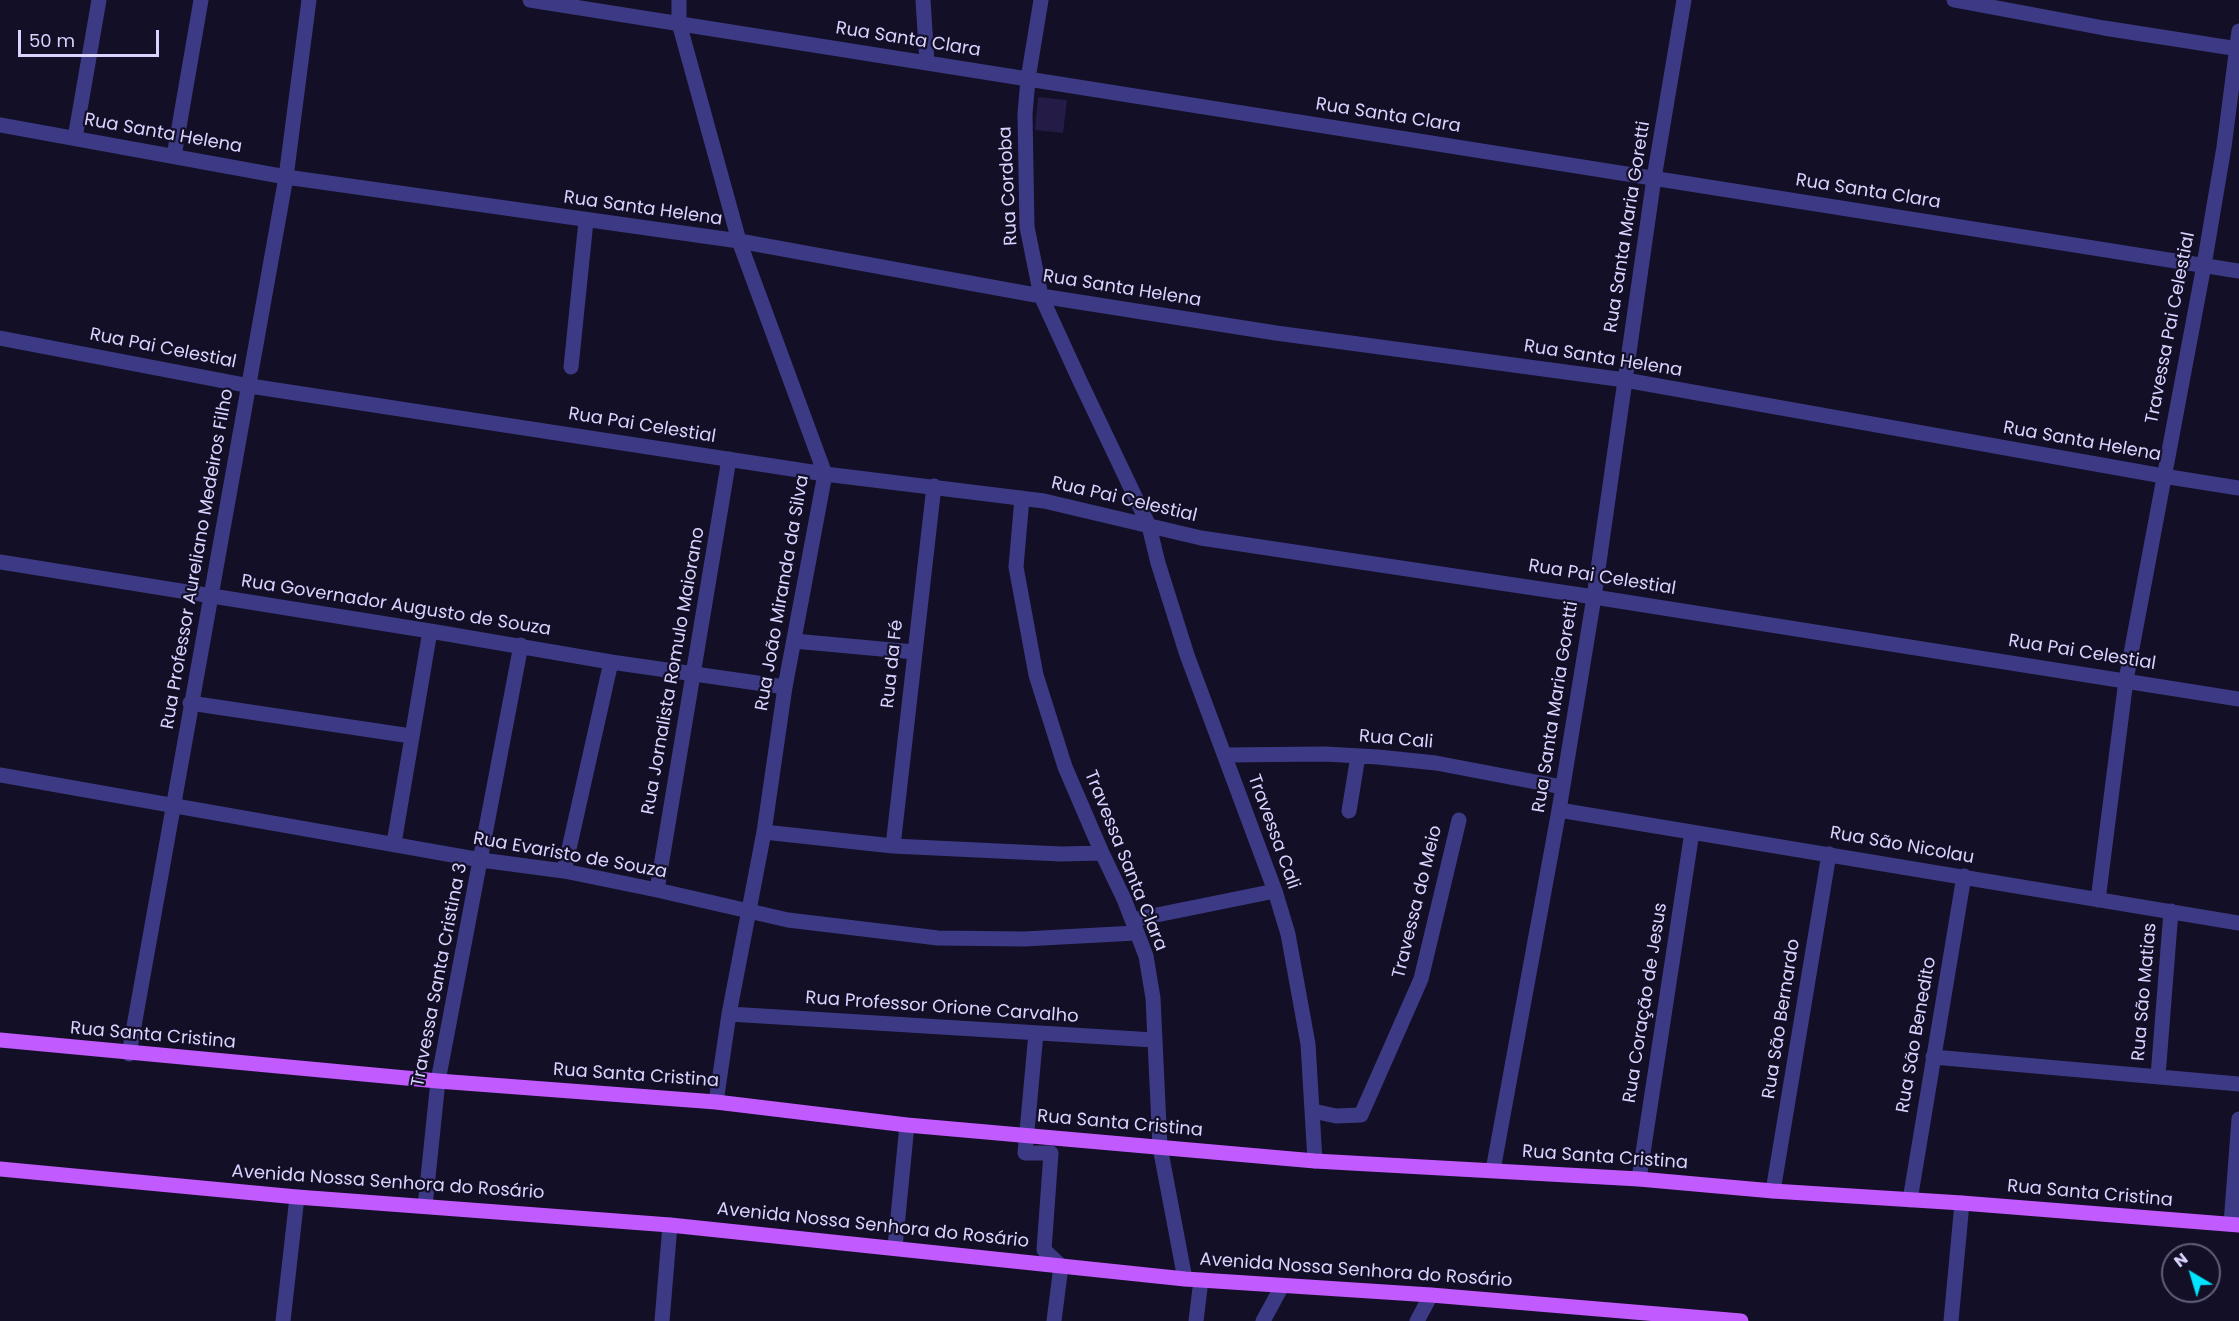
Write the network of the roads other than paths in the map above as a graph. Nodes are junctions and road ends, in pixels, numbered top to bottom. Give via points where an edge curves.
1 (99, 0) edge
2 (201, 0) edge
3 (309, 0) edge
4 (530, 0) edge
5 (679, 0) edge
6 (923, 0) edge
7 (1041, 0) edge
8 (1684, 0) edge
9 (1953, 0) edge
10 (679, 23) junction
11 (2239, 32) edge
12 (2238, 49) edge
13 (927, 63) junction
14 (1028, 79) junction
15 (0, 124) edge
16 (75, 138) junction
17 (174, 156) junction
18 (286, 177) junction
19 (1654, 178) junction
20 (586, 221) junction
21 (739, 242) junction
22 (2204, 265) junction
23 (2239, 271) edge
24 (1041, 296) junction
25 (0, 338) edge
26 (571, 367) dead end
27 (1625, 380) junction
28 (250, 386) junction
29 (729, 459) junction
30 (825, 474) junction
31 (2163, 476) junction
32 (934, 486) junction
33 (2239, 488) edge
34 (1022, 498) junction
35 (1149, 526) junction
36 (0, 562) edge
37 (211, 596) junction
38 (1594, 597) junction
39 (430, 631) junction
40 (794, 641) junction
41 (520, 645) junction
42 (914, 652) junction
43 (611, 662) junction
44 (693, 673) junction
45 (2126, 680) junction
46 (786, 687) junction
47 (2239, 699) edge
48 (190, 703) junction
49 (411, 736) junction
50 (1225, 755) junction
51 (1358, 756) junction
52 (0, 775) edge
53 (1562, 787) junction
54 (173, 805) junction
55 (1349, 810) dead end
56 (1558, 810) junction
57 (1459, 820) dead end
58 (764, 832) junction
59 (1692, 832) junction
60 (394, 843) junction
61 (893, 846) junction
62 (1102, 853) junction
63 (1829, 854) junction
64 (481, 860) junction
65 (564, 871) junction
66 (1964, 876) junction
67 (657, 890) junction
68 (1275, 891) junction
69 (2098, 900) junction
70 (750, 910) junction
71 (2171, 911) junction
72 (2239, 923) edge
73 (1134, 927) junction
74 (729, 1014) junction
75 (1036, 1033) junction
76 (0, 1040) edge
77 (1154, 1040) junction
78 (129, 1054) junction
79 (1933, 1057) junction
80 (2158, 1076) junction
81 (438, 1081) junction
82 (2239, 1084) edge
83 (716, 1102) junction
84 (1313, 1111) junction
85 (2239, 1119) edge
86 (906, 1125) junction
87 (1026, 1135) junction
88 (1160, 1147) junction
89 (1316, 1161) junction
90 (0, 1169) edge
91 (1494, 1170) junction
92 (1639, 1179) junction
93 (1773, 1191) junction
94 (297, 1197) junction
95 (1910, 1200) junction
96 (1962, 1203) junction
97 (425, 1206) junction
98 (670, 1225) junction
99 (2235, 1225) edge
100 (895, 1247) junction
101 (1061, 1266) junction
102 (1185, 1279) junction
103 (1201, 1280) junction
104 (1282, 1286) junction
105 (1431, 1295) junction
106 (283, 1321) edge
107 (662, 1321) edge
108 (1054, 1321) edge
109 (1196, 1321) edge
110 (1263, 1321) edge
111 (1417, 1321) edge
112 (1741, 1321) edge
113 (1951, 1321) edge

1 - 16 street
2 - 17 street
3 - 18 street, Rua Professor Aureliano Medeiros Filho
4 - 10 street, Rua Santa Clara
5 - 10 street, Rua João Miranda da Silva
6 - 13 street
7 - 14 street, Rua Cordoba
8 - 19 street, Rua Santa Maria Goretti
9 - 12 street
10 - 13 street, Rua Santa Clara
10 - 21 street, Rua João Miranda da Silva
11 - 12 street, Travessa Pai Celestial
12 - 22 street, Travessa Pai Celestial
13 - 14 street, Rua Santa Clara
14 - 19 street, Rua Santa Clara
14 - 24 street, Rua Cordoba via 1027,227
15 - 16 street, Rua Santa Helena
16 - 17 street, Rua Santa Helena
17 - 18 street, Rua Santa Helena
18 - 20 street, Rua Santa Helena
18 - 28 street, Rua Professor Aureliano Medeiros Filho
19 - 22 street, Rua Santa Clara
19 - 27 street, Rua Santa Maria Goretti
20 - 21 street, Rua Santa Helena
20 - 26 street
21 - 24 street, Rua Santa Helena
21 - 30 street, Rua João Miranda da Silva
22 - 23 street, Rua Santa Clara
22 - 31 street, Travessa Pai Celestial
24 - 27 street, Rua Santa Helena via 1276,333
24 - 35 street, Rua Cordoba
25 - 28 street, Rua Pai Celestial
27 - 31 street, Rua Santa Helena
27 - 38 street, Rua Santa Maria Goretti
28 - 29 street, Rua Pai Celestial
28 - 37 street, Rua Professor Aureliano Medeiros Filho
29 - 30 street, Rua Pai Celestial
29 - 44 street, Rua Jornalista Romulo Maiorano
30 - 32 street, Rua Pai Celestial
30 - 40 street, Rua João Miranda da Silva
31 - 33 street, Rua Santa Helena
31 - 45 street, Travessa Pai Celestial
32 - 34 street, Rua Pai Celestial
32 - 42 street, Rua da Fé
34 - 35 street, Rua Pai Celestial
34 - 62 street, Travessa Santa Clara via 1016,567 1036,675 1065,767
35 - 38 street, Rua Pai Celestial via 1202,538
35 - 50 street, Travessa Cali via 1186,655
36 - 37 street, Rua Governador Augusto de Souza
37 - 39 street, Rua Governador Augusto de Souza
37 - 48 street, Rua Professor Aureliano Medeiros Filho
38 - 45 street, Rua Pai Celestial
38 - 53 street, Rua Santa Maria Goretti
39 - 41 street, Rua Governador Augusto de Souza
39 - 49 street
40 - 42 street
40 - 46 street, Rua João Miranda da Silva
41 - 43 street, Rua Governador Augusto de Souza
41 - 64 street, Travessa Santa Cristina 3
42 - 61 street, Rua da Fé
43 - 44 street, Rua Governador Augusto de Souza
43 - 65 street
44 - 46 street, Rua Governador Augusto de Souza
44 - 67 street, Rua Jornalista Romulo Maiorano
45 - 47 street, Rua Pai Celestial
45 - 69 street, Travessa Pai Celestial
46 - 58 street, Rua João Miranda da Silva
48 - 49 street
48 - 54 street, Rua Professor Aureliano Medeiros Filho
49 - 60 street
50 - 51 street, Rua Cali
50 - 68 street, Travessa Cali
51 - 53 street, Rua Cali via 1436,763
51 - 55 street
52 - 54 street, Rua Evaristo de Souza
53 - 56 street, Rua Santa Maria Goretti
54 - 60 street, Rua Evaristo de Souza
54 - 78 street, Rua Professor Aureliano Medeiros Filho
56 - 59 street, Rua São Nicolau
56 - 91 street, Rua Santa Maria Goretti
57 - 84 street, Travessa do Meio via 1421,979 1361,1115 1336,1116
58 - 61 street
58 - 70 street, Rua João Miranda da Silva
59 - 63 street, Rua São Nicolau
59 - 92 street, Rua Coração de Jesus
60 - 64 street, Rua Evaristo de Souza
61 - 62 street
62 - 73 street, Travessa Santa Clara
63 - 66 street, Rua São Nicolau
63 - 93 street, Rua São Bernardo
64 - 65 street, Rua Evaristo de Souza
64 - 81 street, Travessa Santa Cristina 3
65 - 67 street, Rua Evaristo de Souza
66 - 69 street, Rua São Nicolau
66 - 79 street, Rua São Benedito
67 - 70 street, Rua Evaristo de Souza
68 - 73 street, Rua Evaristo de Souza
68 - 84 street, Travessa Cali via 1288,933 1303,1010
69 - 71 street, Rua São Nicolau
70 - 73 street, Rua Evaristo de Souza via 788,920 938,938 1024,939
70 - 74 street, Rua João Miranda da Silva
71 - 72 street, Rua São Nicolau
71 - 80 street, Rua São Matias
73 - 77 street, Travessa Santa Clara via 1146,956
74 - 75 street, Rua Professor Orione Carvalho
74 - 83 street, Rua João Miranda da Silva
75 - 77 street, Rua Professor Orione Carvalho
75 - 87 street
76 - 78 main road, Rua Santa Cristina
77 - 88 street, Travessa Santa Clara
78 - 81 main road, Rua Santa Cristina
79 - 80 street
79 - 95 street, Rua São Benedito
80 - 82 street
81 - 83 main road, Rua Santa Cristina
81 - 97 street, Travessa Santa Cristina 3
83 - 86 main road, Rua Santa Cristina
84 - 89 street, Travessa Cali
85 - 99 street
86 - 87 main road, Rua Santa Cristina
86 - 100 street
87 - 88 main road, Rua Santa Cristina
87 - 101 street via 1025,1153 1051,1153 1044,1250
88 - 89 main road, Rua Santa Cristina
88 - 102 street, Travessa Santa Clara
89 - 91 main road, Rua Santa Cristina
90 - 94 main road, Avenida Nossa Senhora do Rosário
91 - 92 main road, Rua Santa Cristina
92 - 93 main road, Rua Santa Cristina
93 - 95 main road, Rua Santa Cristina
94 - 97 main road, Avenida Nossa Senhora do Rosário
94 - 106 street
95 - 96 main road, Rua Santa Cristina
96 - 99 main road, Rua Santa Cristina
96 - 113 street
97 - 98 main road, Avenida Nossa Senhora do Rosário
98 - 100 main road, Avenida Nossa Senhora do Rosário
98 - 107 street
100 - 101 main road, Avenida Nossa Senhora do Rosário
101 - 102 main road, Avenida Nossa Senhora do Rosário
101 - 108 street
102 - 103 main road, Avenida Nossa Senhora do Rosário
103 - 104 main road, Avenida Nossa Senhora do Rosário
103 - 109 street
104 - 105 main road, Avenida Nossa Senhora do Rosário
104 - 110 street
105 - 111 street
105 - 112 main road, Avenida Nossa Senhora do Rosário

